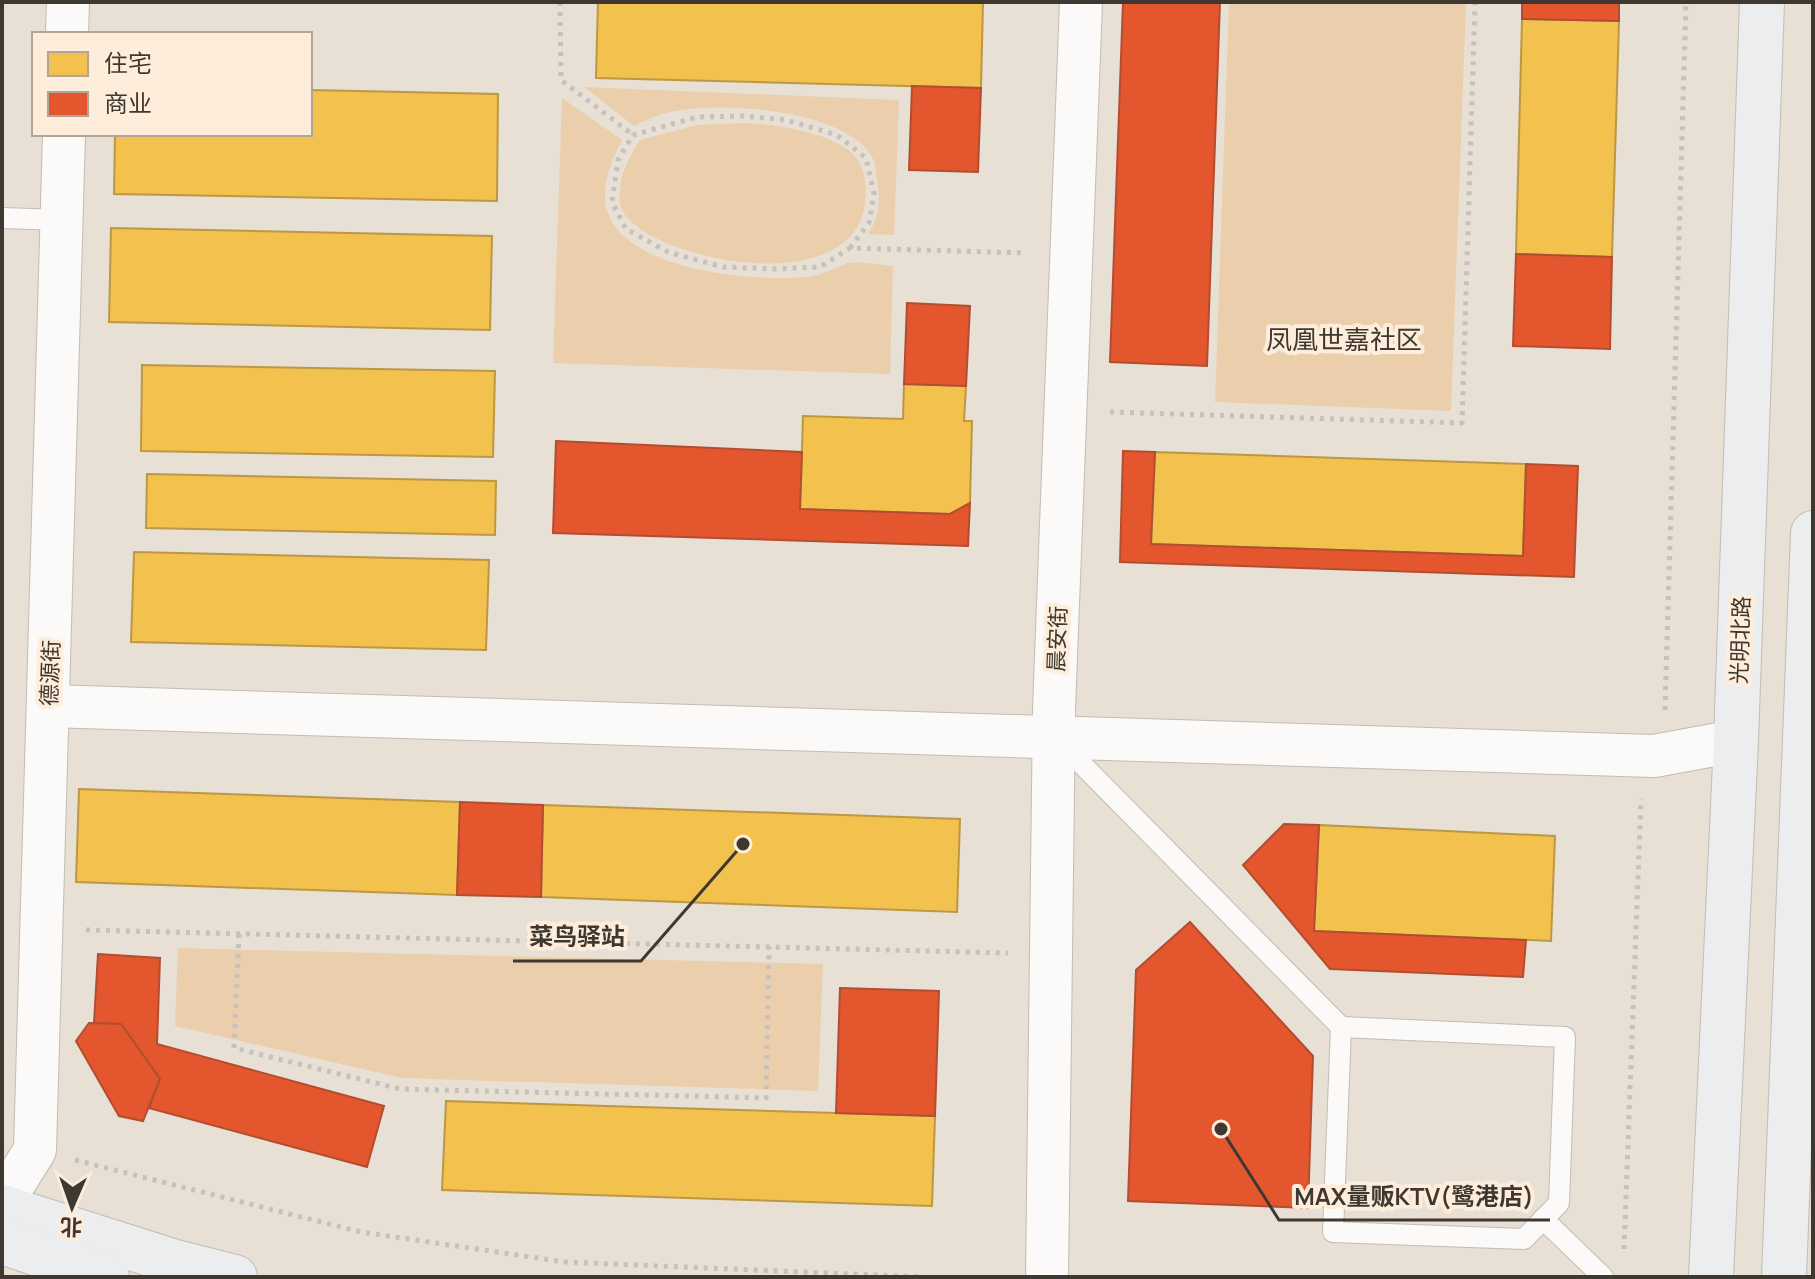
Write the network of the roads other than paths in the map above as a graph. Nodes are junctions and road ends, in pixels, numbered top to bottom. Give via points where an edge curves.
1 (68, 2) edge
2 (1054, 2) edge
3 (1081, 2) edge
4 (1762, 2) edge
5 (67, 32) edge
6 (64, 136) edge
7 (2, 218) edge
8 (61, 220) junction
9 (1813, 533) edge
10 (49, 695) junction
11 (1043, 722) junction
12 (1736, 741) junction
13 (1810, 741) edge
14 (1341, 1027) junction
15 (2, 1205) edge
16 (1543, 1219) junction
17 (2, 1242) edge
18 (107, 1277) edge
19 (235, 1277) edge
20 (1024, 1277) edge
21 (1047, 1277) edge
22 (1603, 1277) edge
23 (1711, 1277) edge
24 (1784, 1277) edge

1 - 5 street
2 - 11 street, 晨安街
3 - 11 street, 晨安街 via 1065,410
4 - 12 main road, 光明北路
6 - 8 street, 德源街
7 - 8 lane
8 - 10 street, 德源街
9 - 13 main road
10 - 11 street
10 - 15 street, 德源街 via 35,1150
11 - 12 street
11 - 14 lane
11 - 20 street, 晨安街 via 1029,954
11 - 21 street, 晨安街
12 - 23 main road, 光明北路
13 - 24 main road
14 - 16 lane via 1565,1037 1559,1203
14 - 16 lane via 1333,1232 1524,1239
15 - 19 main road
16 - 22 lane
17 - 18 main road

